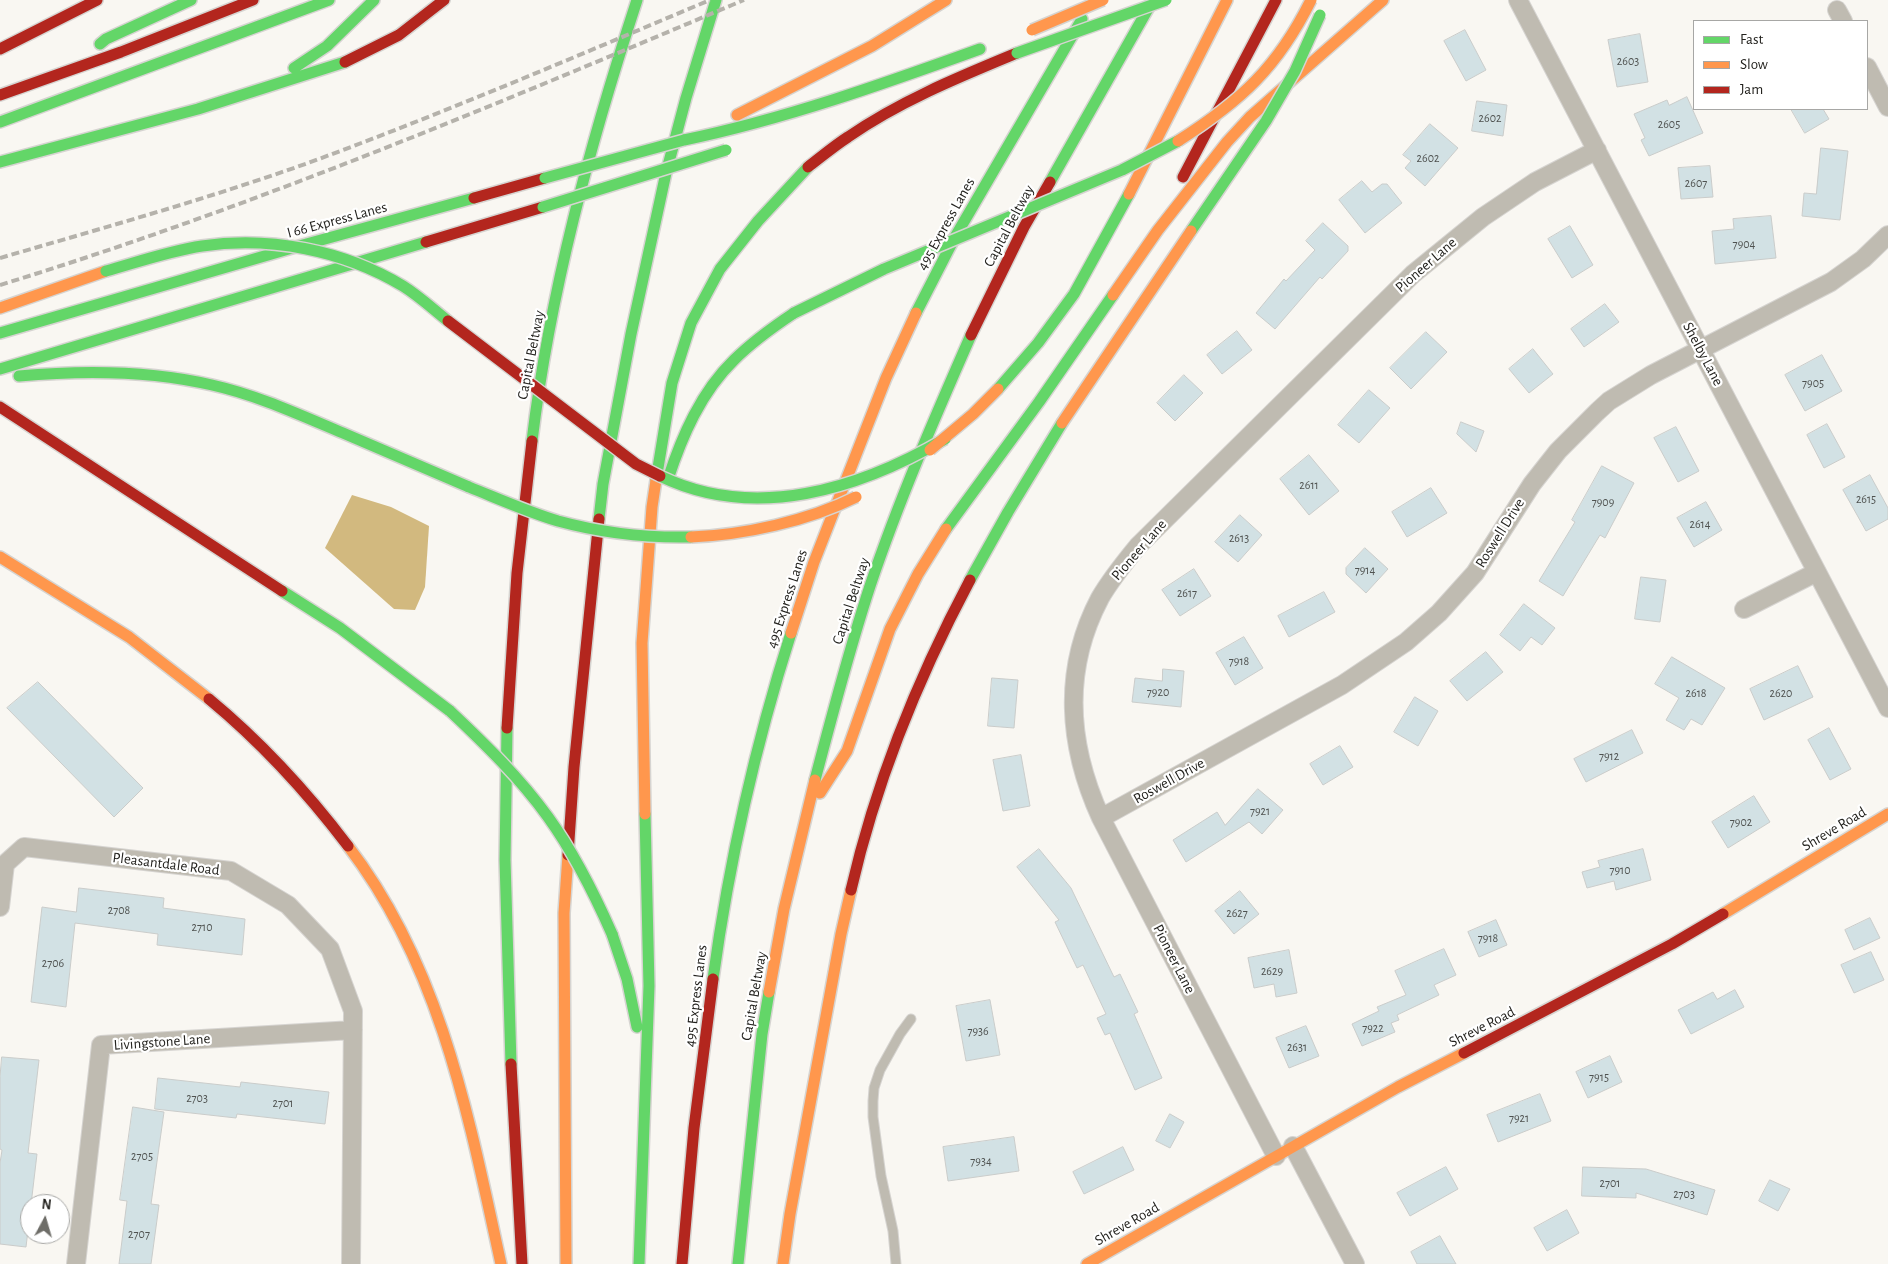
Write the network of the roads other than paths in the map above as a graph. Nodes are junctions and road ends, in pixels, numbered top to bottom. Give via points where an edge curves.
1 (97, 0) edge
2 (190, 0) edge
3 (253, 0) edge
4 (328, 0) edge
5 (374, 0) edge
6 (444, 0) edge
7 (637, 0) edge
8 (716, 0) edge
9 (720, 0) edge
10 (946, 0) edge
11 (1094, 0) edge
12 (1103, 0) edge
13 (1154, 0) edge
14 (1166, 0) edge
15 (1228, 0) edge
16 (1276, 0) edge
17 (1311, 0) edge
18 (1324, 0) edge
19 (1383, 0) edge
20 (1518, 0) edge
21 (707, 31) junction
22 (1019, 36) dead end
23 (992, 45) dead end
24 (0, 50) edge
25 (1017, 53) junction
26 (1868, 69) edge
27 (56, 76) junction
28 (899, 92) dead end
29 (0, 95) edge
30 (1888, 108) edge
31 (198, 109) junction
32 (0, 122) edge
33 (684, 140) junction
34 (731, 148) dead end
35 (1597, 150) junction
36 (0, 162) edge
37 (1888, 235) edge
38 (1133, 265) junction
39 (0, 308) edge
40 (0, 333) edge
41 (1700, 348) junction
42 (0, 369) edge
43 (0, 378) edge
44 (0, 407) edge
45 (945, 439) junction
46 (891, 478) dead end
47 (868, 491) dead end
48 (0, 557) edge
49 (647, 562) junction
50 (1817, 572) junction
51 (1744, 609) dead end
52 (1888, 708) edge
53 (1888, 814) edge
54 (806, 815) junction
55 (1101, 818) junction
56 (0, 907) edge
57 (911, 1019) dead end
58 (353, 1030) junction
59 (644, 1146) junction
60 (1293, 1146) junction
61 (1276, 1156) junction
62 (76, 1264) edge
63 (351, 1264) edge
64 (501, 1264) edge
65 (522, 1264) edge
66 (566, 1264) edge
67 (639, 1264) edge
68 (682, 1264) edge
69 (738, 1264) edge
70 (784, 1264) edge
71 (896, 1264) edge
72 (1088, 1264) edge
73 (1355, 1264) edge

1 - 24 main road
2 - 27 main road via 106,39
3 - 27 main road
4 - 32 main road
5 - 31 main road via 326,48 298,67
6 - 31 main road via 400,35 358,57
7 - 65 main road, Capital Beltway via 615,67 566,254 543,366 521,535 513,624 505,821 510,1040
8 - 21 main road
9 - 21 main road
10 - 33 main road via 872,46
11 - 68 main road, 495 Express Lanes via 954,237 915,314 886,378 814,562 776,681 733,858 719,935 694,1128
12 - 22 main road, bridge
13 - 54 main road, Capital Beltway via 1024,227 983,308 928,432 843,672
14 - 25 main road, bridge
15 - 45 main road, bridge via 1074,294 998,389
16 - 38 main road
17 - 49 main road, bridge via 1279,54 1252,86 1184,137 1129,167 1062,197 835,290 794,313 760,338 726,368 698,407 673,461 658,509
18 - 70 main road, bridge via 1317,24 1295,71 1266,121 1062,423 1013,502 961,597 910,708 877,795 853,880 792,1204
19 - 38 main road via 1250,118 1182,198
20 - 35 street, Shelby Lane
21 - 66 main road via 666,173 603,484 574,767 564,913
23 - 33 main road via 882,84 733,130
25 - 28 main road
25 - 49 main road via 907,102 849,136 805,169 720,269 691,323 672,383 656,478
26 - 30 street
27 - 29 main road
31 - 36 main road
33 - 40 main road, I 66 Express Lanes, bridge via 292,248
34 - 42 main road, bridge
35 - 41 street, Shelby Lane
35 - 55 street, Pioneer Lane via 1535,182 1413,274 1138,546 1117,571 1087,629 1078,661 1074,694 1074,727 1079,759
37 - 41 street, Roswell Drive via 1863,259 1831,282
38 - 54 main road via 1039,402 954,516 918,574 890,630 847,751
39 - 45 main road, bridge via 106,271 192,248 227,244 300,248 353,261 385,275 636,464 694,490 744,499 823,491 892,468
41 - 50 street, Shelby Lane
41 - 55 street, Roswell Drive via 1651,375 1596,412 1532,484 1474,573 1406,642 1342,685
43 - 47 main road, bridge via 108,371 194,381 272,404 552,519 633,535 675,538 768,527 822,511
44 - 59 main road, bridge via 340,628 450,711 514,775 561,835 589,883 612,934 627,979 635,1018
45 - 46 main road, bridge
48 - 64 main road via 105,621 187,681 299,786 348,846 379,890 432,996 472,1134
49 - 59 main road via 642,643 649,986
50 - 51 street
50 - 52 street, Shelby Lane
53 - 60 main road, Shreve Road via 1672,944 1398,1087
54 - 69 main road, Capital Beltway via 784,909 762,1034
55 - 61 street, Pioneer Lane
56 - 58 street, Pleasantdale Road via 5,864 24,847 232,871 288,905 330,949 353,1011
57 - 71 lane via 880,1070 873,1101 880,1176 893,1231
58 - 62 street, Livingstone Lane via 101,1046
58 - 63 street, Pleasantdale Road
59 - 67 main road
60 - 61 main road, Shreve Road
60 - 73 street
61 - 72 main road, Shreve Road

